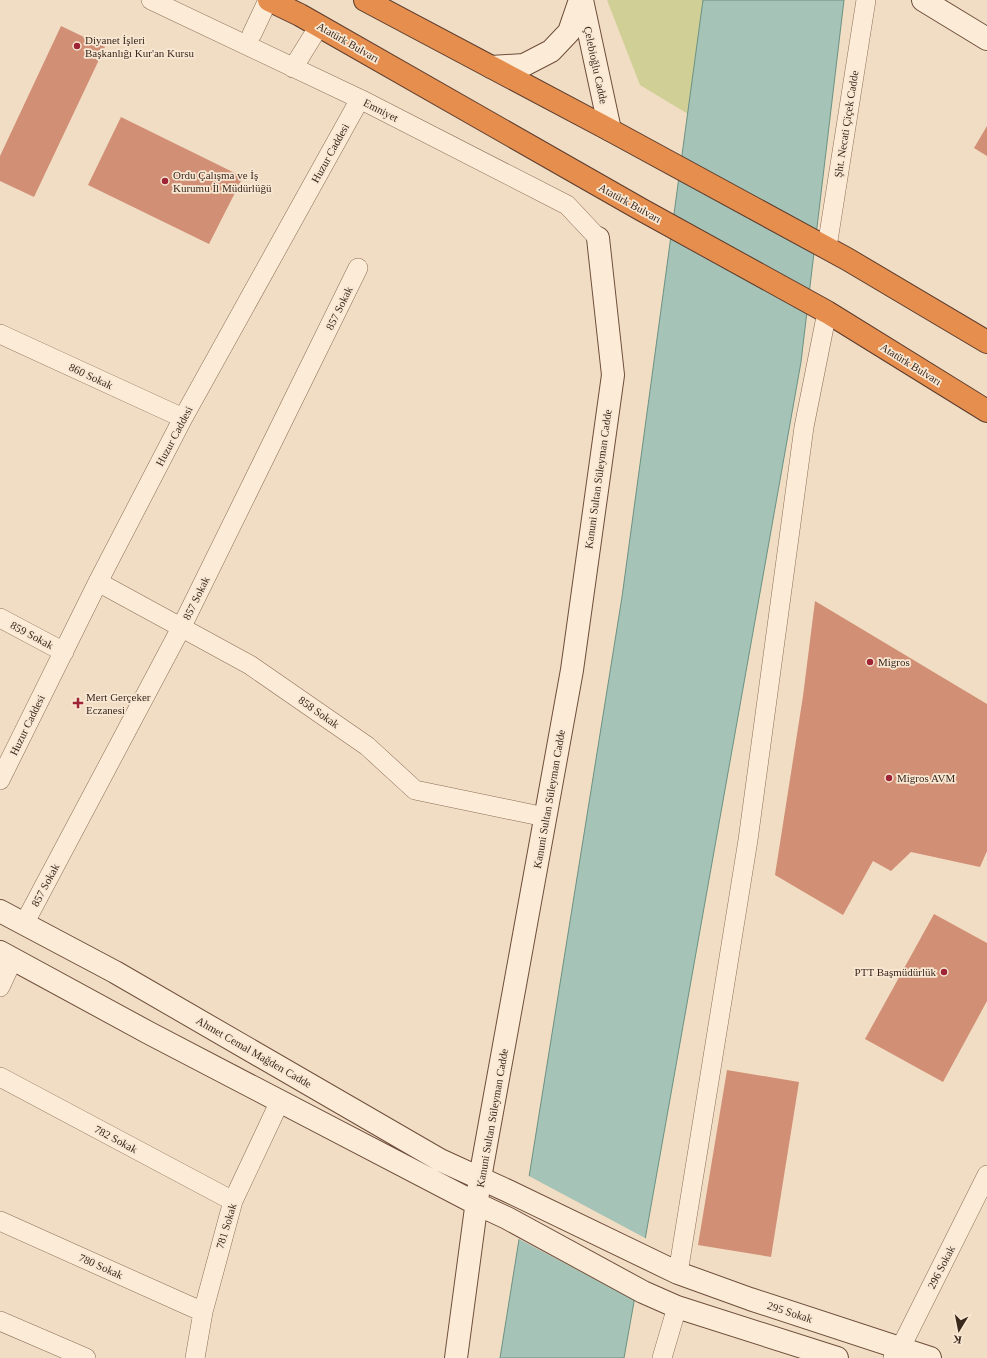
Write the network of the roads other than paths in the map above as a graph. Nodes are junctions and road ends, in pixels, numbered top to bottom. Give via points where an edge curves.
1 (151, 0) edge
2 (269, 0) edge
3 (365, 0) edge
4 (581, 0) edge
5 (866, 0) edge
6 (923, 0) edge
7 (319, 26) junction
8 (252, 34) dead end
9 (987, 39) edge
10 (492, 67) junction
11 (293, 68) junction
12 (360, 99) junction
13 (610, 130) junction
14 (598, 238) joint
15 (827, 248) junction
16 (358, 268) dead end
17 (827, 312) junction
18 (1, 337) edge
19 (987, 342) edge
20 (987, 411) edge
21 (183, 418) junction
22 (98, 582) junction
23 (0, 618) edge
24 (181, 628) junction
25 (64, 652) junction
26 (0, 780) edge
27 (545, 817) junction
28 (0, 911) edge
29 (24, 924) junction
30 (6, 956) edge
31 (0, 987) edge
32 (0, 1077) edge
33 (280, 1101) junction
34 (987, 1175) edge
35 (480, 1178) junction
36 (233, 1201) junction
37 (477, 1204) junction
38 (0, 1221) edge
39 (652, 1261) joint
40 (678, 1273) junction
41 (677, 1307) junction
42 (203, 1312) junction
43 (0, 1321) edge
44 (897, 1353) edge
45 (86, 1358) edge
46 (195, 1358) edge
47 (456, 1358) edge
48 (662, 1358) edge
49 (837, 1358) edge
50 (930, 1358) edge

1 - 11 street, Emniyet
2 - 7 highway, Atatürk Bulvarı
2 - 8 street
3 - 10 highway
4 - 10 main road via 569,32 551,51 524,65
4 - 13 main road, Çelebioğlu Cadde
5 - 15 street, Şht. Necati Çiçek Cadde
6 - 9 main road
7 - 11 street
7 - 17 highway, Atatürk Bulvarı
10 - 13 highway
11 - 12 street, Emniyet
12 - 14 street, Emniyet via 567,205
12 - 21 street, Huzur Caddesi
13 - 15 highway
14 - 27 main road, Kanuni Sultan Süleyman Cadde via 613,375 572,670
15 - 19 highway
16 - 24 street, 857 Sokak
17 - 20 highway, Atatürk Bulvarı
17 - 40 street via 804,427 748,840
18 - 21 street, 860 Sokak
21 - 22 street, Huzur Caddesi
22 - 24 street, 858 Sokak
22 - 25 street, Huzur Caddesi
23 - 25 street, 859 Sokak
24 - 27 street, 858 Sokak via 250,665 368,746 415,790
24 - 29 street, 857 Sokak
25 - 26 street, Huzur Caddesi
27 - 35 main road, Kanuni Sultan Süleyman Cadde
28 - 29 main road, Ahmet Cemal Mağden Cadde
29 - 35 main road, Ahmet Cemal Mağden Cadde via 114,972 440,1160
30 - 31 street
30 - 33 main road
32 - 36 street, 782 Sokak
33 - 36 street, 781 Sokak
33 - 37 main road
34 - 44 street, 296 Sokak
35 - 37 main road, Kanuni Sultan Süleyman Cadde
35 - 39 main road, Ahmet Cemal Mağden Cadde
36 - 42 street, 781 Sokak
37 - 41 main road via 643,1292
37 - 47 main road, Kanuni Sultan Süleyman Cadde
38 - 42 street, 780 Sokak
39 - 40 main road, 295 Sokak
40 - 44 main road, 295 Sokak
41 - 48 street
41 - 49 main road
42 - 46 street, 781 Sokak
43 - 45 street
44 - 50 main road, 295 Sokak

